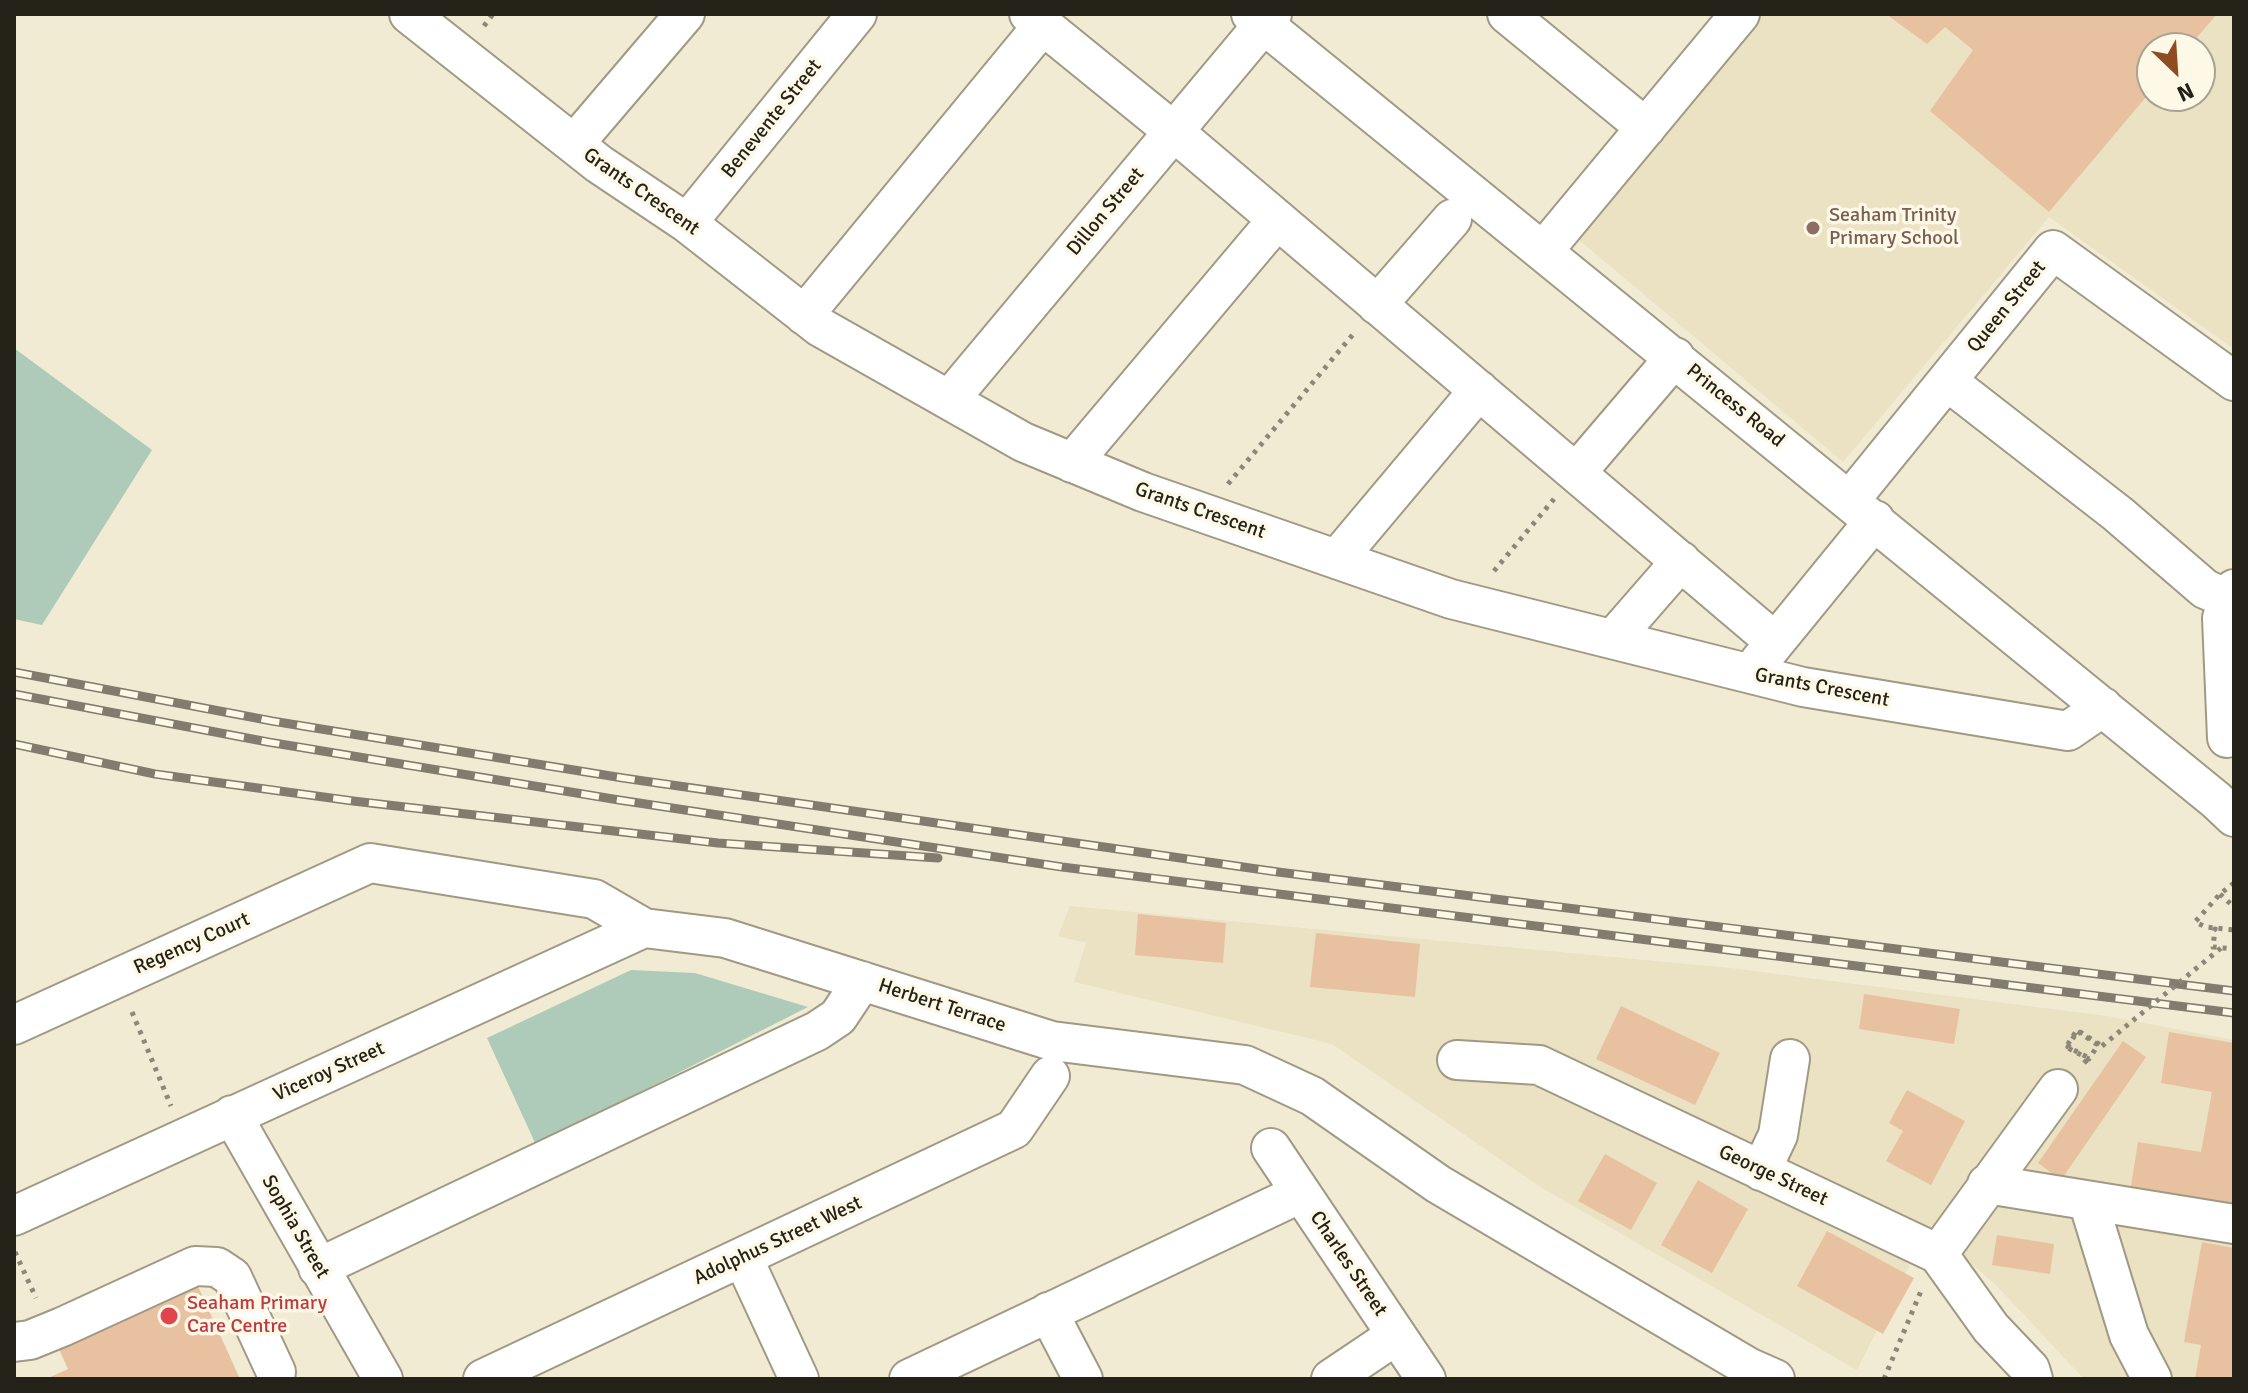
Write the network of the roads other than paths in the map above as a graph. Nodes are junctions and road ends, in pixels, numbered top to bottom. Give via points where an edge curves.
1 (409, 14) edge
2 (685, 14) edge
3 (857, 14) edge
4 (1507, 14) edge
5 (1740, 14) edge
6 (1262, 17) edge
7 (1036, 20) edge
8 (1646, 128) junction
9 (1173, 131) junction
10 (574, 144) junction
11 (1452, 219) dead end
12 (1277, 220) junction
13 (687, 223) junction
14 (1544, 250) junction
15 (1377, 305) junction
16 (804, 315) junction
17 (1675, 357) junction
18 (1947, 381) junction
19 (2234, 381) edge
20 (1479, 390) junction
21 (949, 400) junction
22 (1072, 463) junction
23 (1576, 473) junction
24 (1862, 510) junction
25 (1337, 559) junction
26 (1681, 561) junction
27 (2230, 614) edge
28 (1613, 639) junction
29 (1774, 641) junction
30 (1750, 674) junction
31 (2103, 707) junction
32 (2227, 738) dead end
33 (2228, 807) edge
34 (644, 928) junction
35 (862, 981) junction
36 (14, 1025) edge
37 (1790, 1059) dead end
38 (1457, 1060) dead end
39 (1050, 1076) dead end
40 (2058, 1089) dead end
41 (232, 1115) junction
42 (1271, 1148) dead end
43 (1761, 1171) junction
44 (1987, 1184) junction
45 (1301, 1193) junction
46 (2088, 1201) junction
47 (14, 1216) edge
48 (2234, 1224) edge
49 (1938, 1254) junction
50 (743, 1258) junction
51 (318, 1268) junction
52 (1048, 1312) junction
53 (1395, 1336) junction
54 (14, 1342) edge
55 (276, 1372) dead end
56 (383, 1379) edge
57 (483, 1379) edge
58 (799, 1379) edge
59 (909, 1379) edge
60 (1083, 1379) edge
61 (1331, 1379) edge
62 (1426, 1379) edge
63 (1775, 1379) edge
64 (2033, 1379) edge
65 (2152, 1379) edge

1 - 10 street, Grants Crescent
2 - 10 street
3 - 13 street, Benevente Street
4 - 8 street
5 - 8 street
6 - 9 street, Dillon Street
6 - 14 street, Princess Road
7 - 9 street
7 - 16 street
8 - 14 street
9 - 12 street
9 - 21 street, Dillon Street
10 - 13 street, Grants Crescent
11 - 15 street
12 - 15 street
12 - 22 street
13 - 16 street, Grants Crescent
14 - 17 street, Princess Road
15 - 20 street
16 - 21 street, Grants Crescent
17 - 23 street
17 - 24 street, Princess Road
18 - 19 street, Queen Street via 2053,250
18 - 24 street, Queen Street
18 - 27 street via 2118,514
20 - 23 street
20 - 25 street
21 - 22 street, Grants Crescent
22 - 25 street, Grants Crescent
23 - 26 street
24 - 29 street, Queen Street
24 - 31 street, Princess Road
25 - 28 street, Grants Crescent via 1468,603
26 - 28 street
26 - 29 street
27 - 32 street
28 - 30 street, Grants Crescent
29 - 30 street, Queen Street
30 - 31 street, Grants Crescent via 2068,731
31 - 33 street, Princess Road
34 - 35 street, Herbert Terrace via 725,938
34 - 36 street, Regency Court via 594,899 370,863
34 - 41 street, Viceroy Street
35 - 51 street via 838,1017 817,1031
35 - 63 street, Herbert Terrace via 1052,1041 1245,1065 1312,1096 1438,1184
37 - 43 street via 1778,1135
38 - 43 street, George Street via 1539,1065
39 - 50 street, Adolphus Street West via 1014,1129
40 - 44 street
41 - 47 street, Viceroy Street
41 - 51 street, Sophia Street
42 - 45 street, Charles Street
43 - 49 street, George Street
44 - 46 street
44 - 49 street
45 - 52 street
45 - 53 street, Charles Street
46 - 48 street
46 - 65 street via 2129,1335
49 - 64 street, George Street
50 - 57 street, Adolphus Street West
50 - 58 street
51 - 56 street, Sophia Street
52 - 59 street
52 - 60 street
53 - 61 street
53 - 62 street, Charles Street
54 - 55 street via 51,1332 195,1266 217,1267 232,1277

